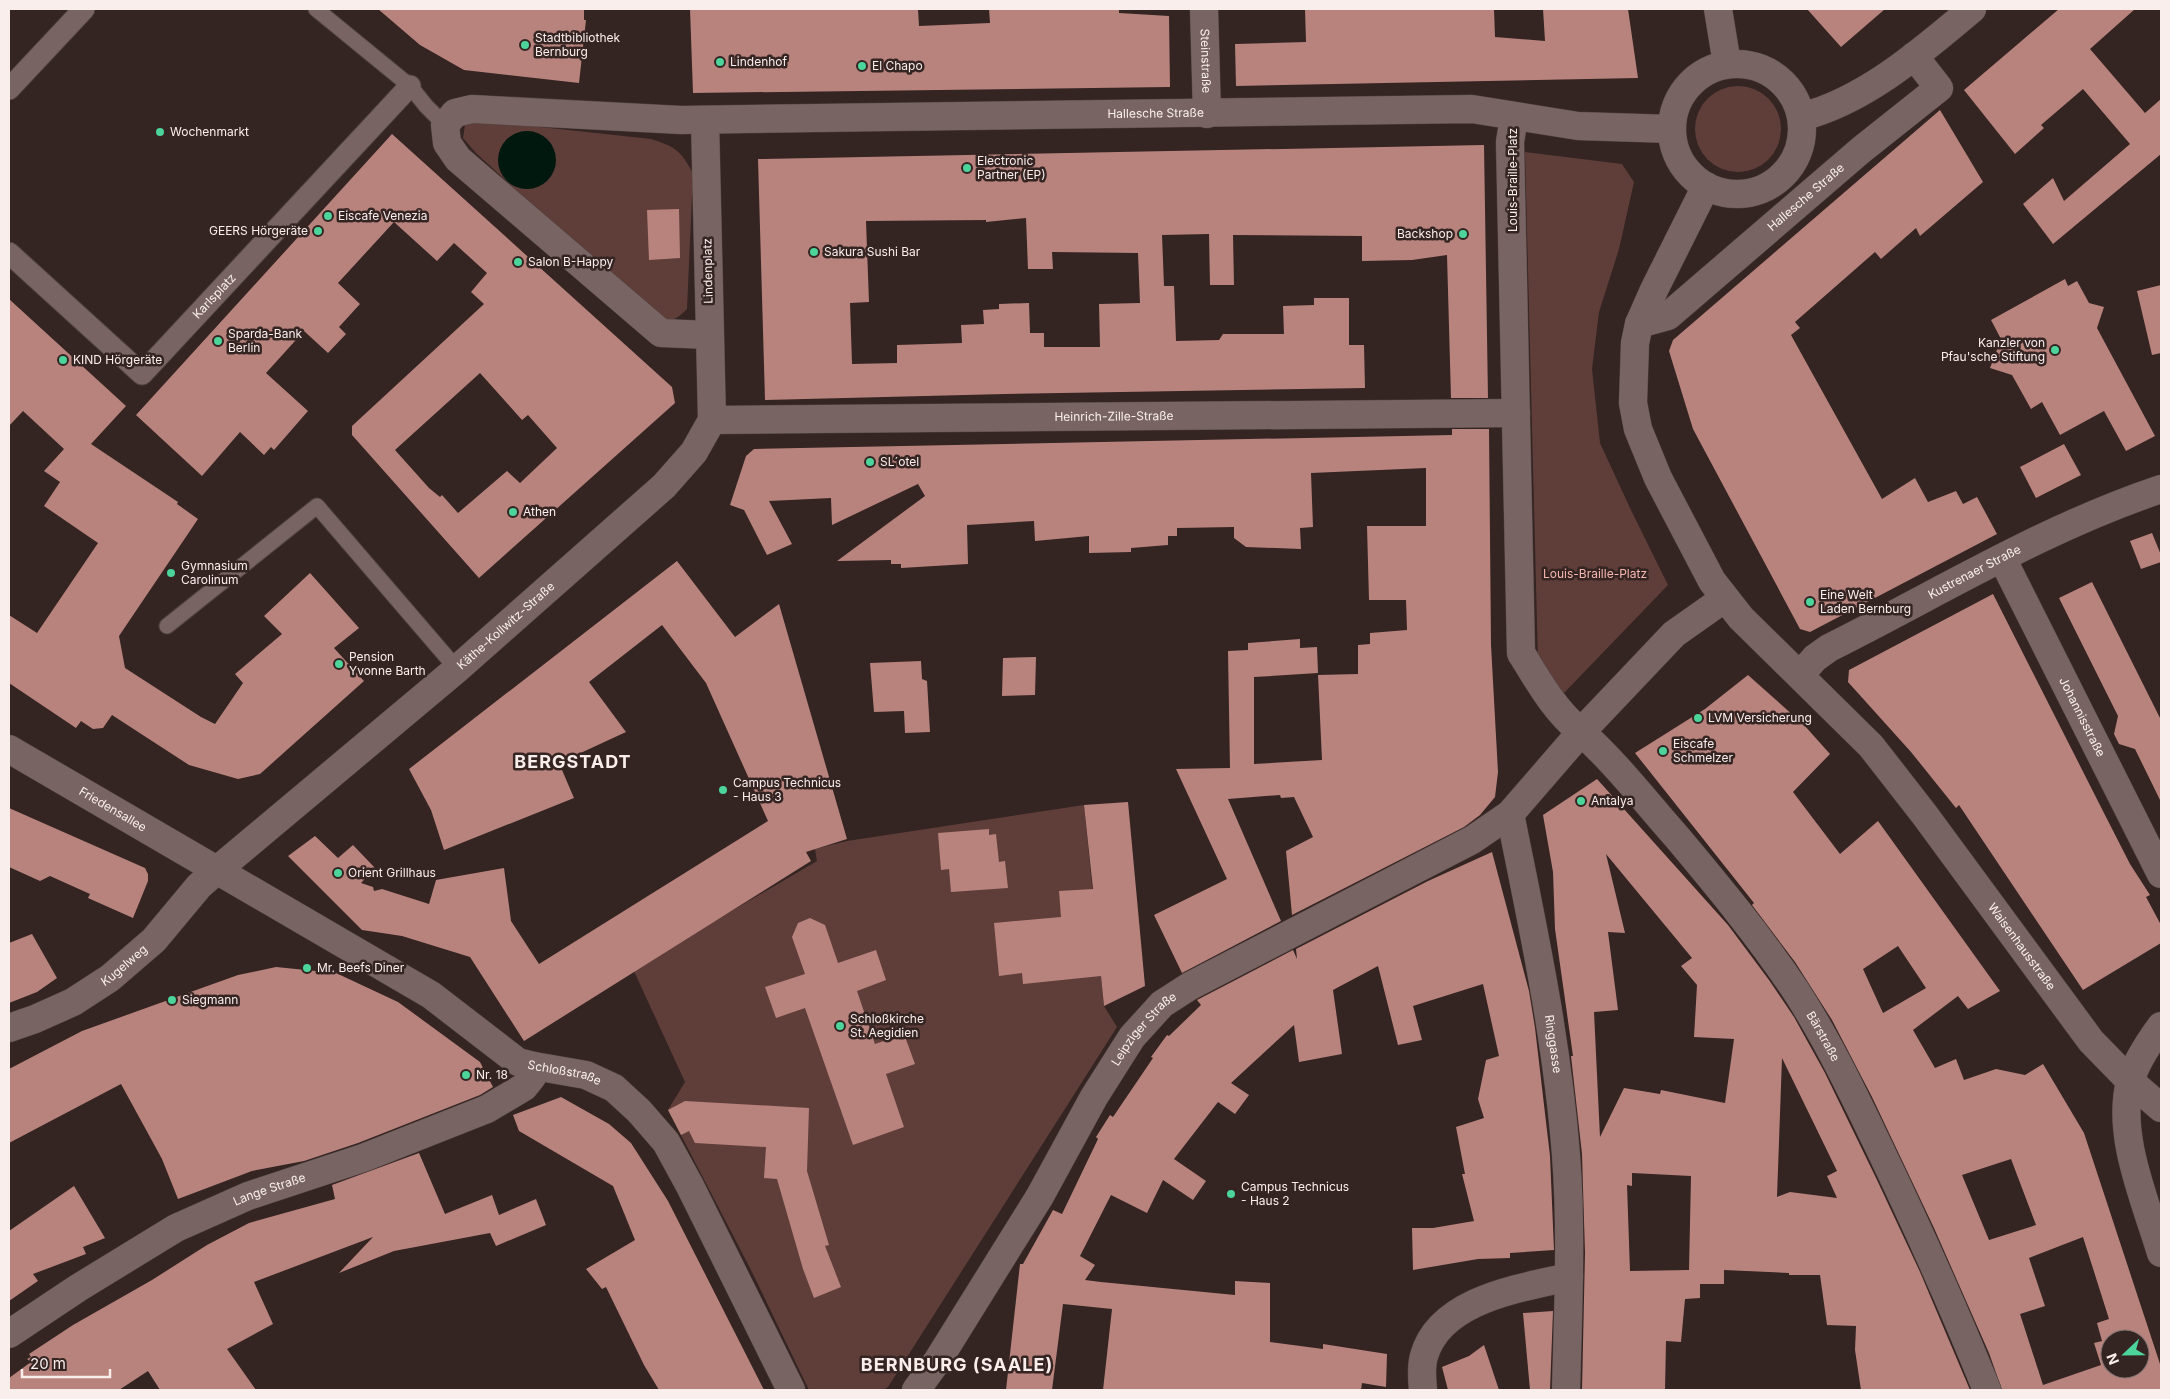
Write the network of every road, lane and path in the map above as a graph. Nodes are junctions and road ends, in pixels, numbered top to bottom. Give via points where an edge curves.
1 (84, 9) edge
2 (316, 9) edge
3 (1204, 9) edge
4 (1718, 9) edge
5 (1972, 9) edge
6 (1914, 56) junction
7 (1728, 64) junction
8 (410, 86) junction
9 (9, 89) edge
10 (1207, 114) junction
11 (1514, 117) junction
12 (1801, 117) junction
13 (705, 120) junction
14 (445, 124) junction
15 (1672, 129) junction
16 (1706, 186) junction
17 (9, 253) edge
18 (1639, 324) junction
19 (709, 335) junction
20 (1516, 413) junction
21 (712, 420) junction
22 (2161, 489) edge
23 (2002, 558) junction
24 (1726, 598) junction
25 (167, 626) dead end
26 (457, 669) junction
27 (1800, 675) junction
28 (1581, 732) junction
29 (9, 748) edge
30 (1510, 814) junction
31 (216, 871) junction
32 (2161, 874) edge
33 (2161, 1026) edge
34 (9, 1028) edge
35 (534, 1066) junction
36 (2130, 1081) junction
37 (2161, 1108) edge
38 (2161, 1253) edge
39 (1569, 1277) junction
40 (9, 1334) edge
41 (921, 1384) edge
42 (790, 1390) edge
43 (1423, 1390) edge
44 (1566, 1390) edge
45 (1986, 1390) edge

1 - 9 street
2 - 8 lane
3 - 10 street, Steinstraße
4 - 7 street
5 - 6 street
6 - 12 street via 1863,90
6 - 18 street, Hallesche Straße via 1939,88 1861,150 1668,316
7 - 12 street via 1757,67 1775,76 1794,98
7 - 15 street via 1710,70 1688,86 1674,110
8 - 14 lane
8 - 17 street, Karlsplatz via 142,374
10 - 11 street, Hallesche Straße via 1472,109
10 - 13 street, Hallesche Straße
11 - 15 street, Hallesche Straße via 1578,126
11 - 20 street, Louis-Braille-Platz via 1510,142
12 - 16 street via 1802,135 1797,153 1789,169 1775,182 1742,194 1724,193
13 - 14 street via 472,109 455,113
13 - 19 street, Lindenplatz
14 - 19 street via 447,143 458,160 662,333
15 - 16 street via 1674,146 1681,162
16 - 18 street
18 - 24 street via 1632,379 1638,429 1658,478 1712,581
19 - 21 street
20 - 21 street, Heinrich-Zille-Straße
20 - 28 street, Louis-Braille-Platz via 1521,653 1554,705
21 - 26 street, Käthe-Kollwitz-Straße via 694,452 664,486
22 - 23 street, Kustrenaer Straße via 2101,510
23 - 27 street, Kustrenaer Straße via 1829,648
23 - 32 street, Johannisstraße
24 - 27 street via 1741,618
24 - 28 street via 1674,634
25 - 26 lane via 317,506
26 - 31 street, Käthe-Kollwitz-Straße
27 - 36 street, Waisenhausstraße via 1871,746 2090,1041
28 - 30 street
28 - 45 street, Bärstraße via 1606,754 1689,852 1770,953 1816,1024 1931,1256
29 - 31 street, Friedensallee
30 - 39 street, Ringgasse via 1546,989 1554,1046 1566,1156
30 - 41 street, Leipziger Straße via 1472,840 1190,986 1162,1004 1132,1037 1094,1097 1040,1196
31 - 34 street, Kugelweg via 199,886 154,940 110,978 73,1002
31 - 35 street, Schloßstraße via 431,995 518,1062
33 - 36 street
35 - 40 street, Lange Straße via 532,1077 524,1087 487,1109 363,1158 248,1196 176,1228
35 - 42 street, Schloßstraße via 586,1075 614,1088 666,1142
36 - 37 street, Waisenhausstraße
36 - 38 street via 2126,1108 2136,1175
39 - 43 street via 1477,1302 1460,1311 1432,1338 1424,1356
39 - 44 street, Ringgasse

